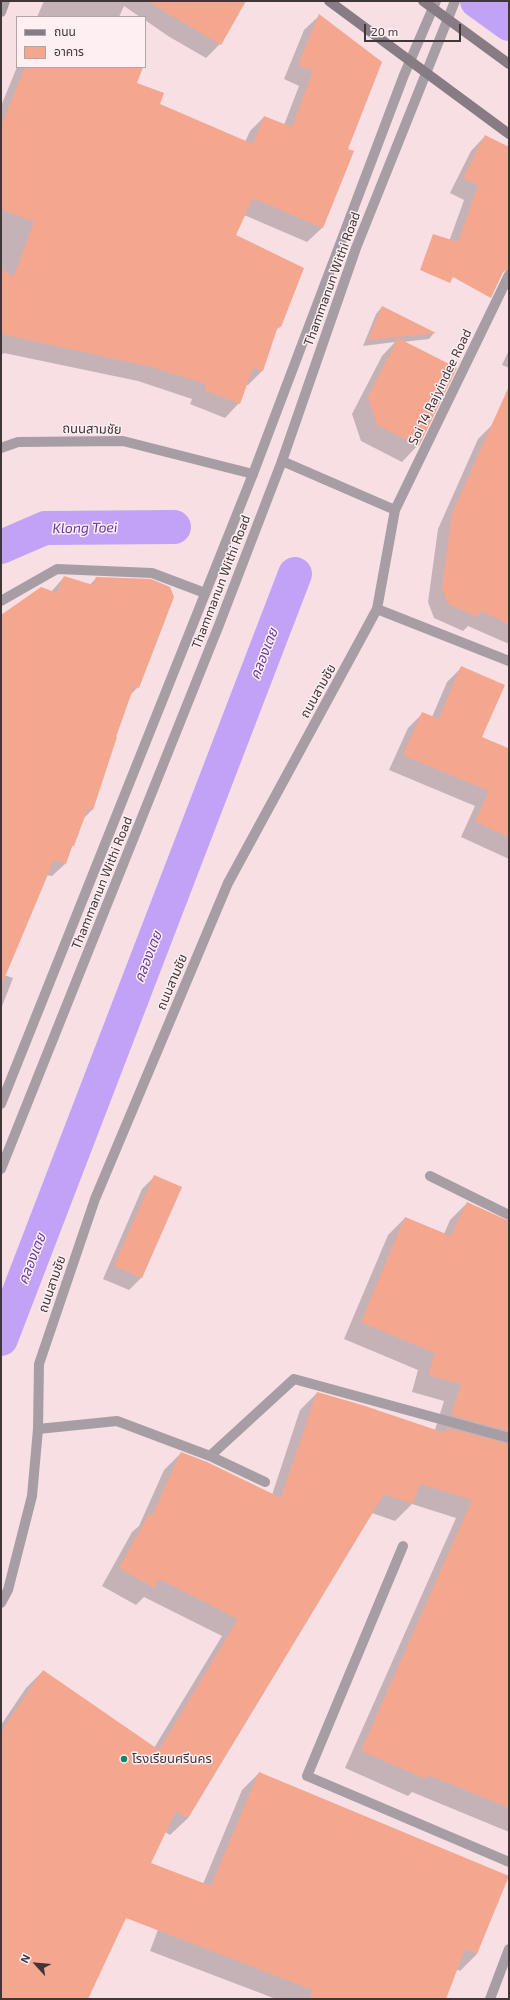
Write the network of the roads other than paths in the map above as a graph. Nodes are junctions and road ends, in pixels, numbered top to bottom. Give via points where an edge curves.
1 (5, 1) edge
2 (329, 1) edge
3 (423, 1) edge
4 (455, 1) edge
5 (434, 5) edge
6 (1, 12) edge
7 (449, 16) junction
8 (410, 61) junction
9 (509, 64) edge
10 (425, 72) junction
11 (509, 134) edge
12 (509, 275) edge
13 (1, 448) edge
14 (282, 461) junction
15 (253, 474) junction
16 (395, 510) junction
17 (206, 593) junction
18 (1, 601) edge
19 (377, 609) junction
20 (509, 661) edge
21 (1, 1104) edge
22 (1, 1169) edge
23 (430, 1176) dead end
24 (509, 1215) edge
25 (38, 1429) junction
26 (509, 1438) edge
27 (210, 1456) junction
28 (266, 1482) dead end
29 (403, 1546) dead end
30 (1, 1603) edge
31 (509, 1862) edge
32 (509, 1949) edge
33 (490, 1999) edge

1 - 6 street
2 - 8 main road
3 - 5 main road
4 - 7 street, Thammanun Withi Road
5 - 7 main road
5 - 8 street, Thammanun Withi Road
7 - 9 main road
7 - 10 street, Thammanun Withi Road
8 - 10 main road
8 - 15 street, Thammanun Withi Road
10 - 11 main road
10 - 14 street, Thammanun Withi Road via 356,248
12 - 16 street, Soi 14 Rajyindee Road
13 - 15 street, ถนนสามชัย via 18,442 123,442
14 - 16 street
14 - 22 street, Thammanun Withi Road
15 - 17 street, Thammanun Withi Road
16 - 19 street, ถนนสามชัย
17 - 18 street via 152,573 57,569
17 - 21 street, Thammanun Withi Road
19 - 20 street
19 - 25 street, ถนนสามชัย via 228,883 95,1199 39,1364
23 - 24 street
25 - 27 street via 117,1421
25 - 30 street, ถนนสามชัย via 32,1496 8,1590
26 - 27 street via 294,1379
27 - 28 street
29 - 31 street via 307,1776
32 - 33 street

